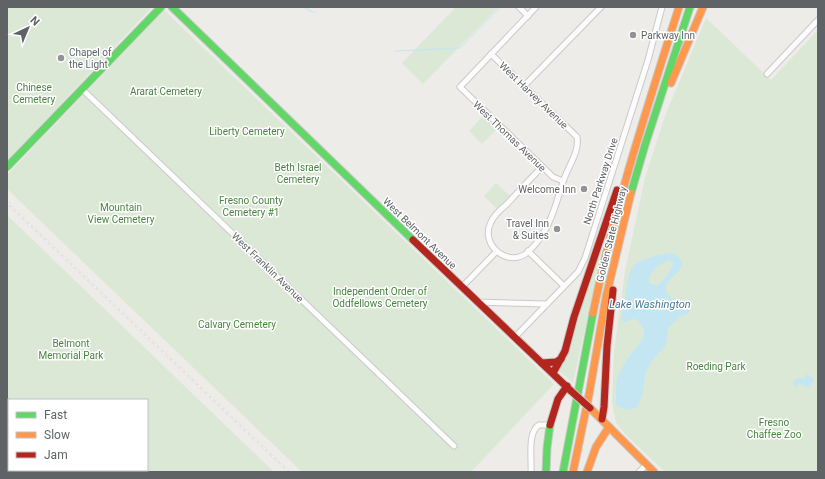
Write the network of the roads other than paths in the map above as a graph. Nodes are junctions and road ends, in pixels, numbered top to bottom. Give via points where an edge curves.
1 (161, 7) edge
2 (172, 7) edge
3 (519, 7) edge
4 (536, 7) edge
5 (600, 7) edge
6 (657, 7) edge
7 (673, 7) edge
8 (679, 7) edge
9 (690, 7) edge
10 (703, 7) edge
11 (662, 9) edge
12 (528, 16) junction
13 (818, 20) edge
14 (667, 43) junction
15 (491, 54) junction
16 (767, 74) dead end
17 (524, 86) junction
18 (82, 89) junction
19 (646, 110) junction
20 (645, 145) junction
21 (7, 167) edge
22 (542, 167) junction
23 (563, 181) junction
24 (618, 242) junction
25 (528, 251) junction
26 (496, 252) junction
27 (564, 286) junction
28 (462, 287) junction
29 (477, 302) junction
30 (546, 304) junction
31 (515, 337) junction
32 (561, 359) junction
33 (542, 363) junction
34 (553, 373) junction
35 (569, 389) junction
36 (602, 420) junction
37 (550, 425) junction
38 (609, 427) junction
39 (454, 446) dead end
40 (646, 464) junction
41 (531, 472) edge
42 (546, 472) edge
43 (563, 472) edge
44 (573, 472) edge
45 (588, 472) edge
46 (639, 472) edge
47 (654, 472) edge

1 - 18 main road
2 - 28 main road, West Belmont Avenue
3 - 12 street
4 - 12 street
5 - 17 street
6 - 11 street
7 - 14 main road via 666,32
8 - 14 main road, Golden State Highway
9 - 20 main road, Golden State Highway
10 - 20 main road
11 - 27 street, North Parkway Drive via 585,258 578,272
12 - 15 street
13 - 16 street
14 - 19 main road, Golden State Highway
15 - 17 street, West Harvey Avenue
15 - 22 street, West Thomas Avenue via 460,88
17 - 23 street, West Harvey Avenue via 577,137 578,144
18 - 21 main road
18 - 39 street, West Franklin Avenue
19 - 32 main road via 629,149 613,206
19 - 43 main road, Golden State Highway via 604,259
20 - 24 main road, Golden State Highway
22 - 23 street, West Thomas Avenue via 553,177
22 - 26 street via 491,221 488,237
23 - 25 street via 550,222
24 - 36 main road
24 - 44 main road, Golden State Highway
25 - 26 street via 514,257
25 - 27 street
26 - 28 street
27 - 30 street, North Parkway Drive
28 - 29 main road, West Belmont Avenue
29 - 30 street
29 - 31 main road, West Belmont Avenue
30 - 31 street, North Parkway Drive
31 - 33 main road, West Belmont Avenue
32 - 33 main road
32 - 34 main road
33 - 34 main road, West Belmont Avenue
34 - 35 main road, West Belmont Avenue
35 - 36 main road, West Belmont Avenue, bridge
35 - 37 main road via 558,399
36 - 38 main road, West Belmont Avenue
37 - 41 street via 538,426 533,431
37 - 42 main road
38 - 40 main road, West Belmont Avenue
38 - 45 main road via 596,447
40 - 46 street
40 - 47 main road, West Belmont Avenue

